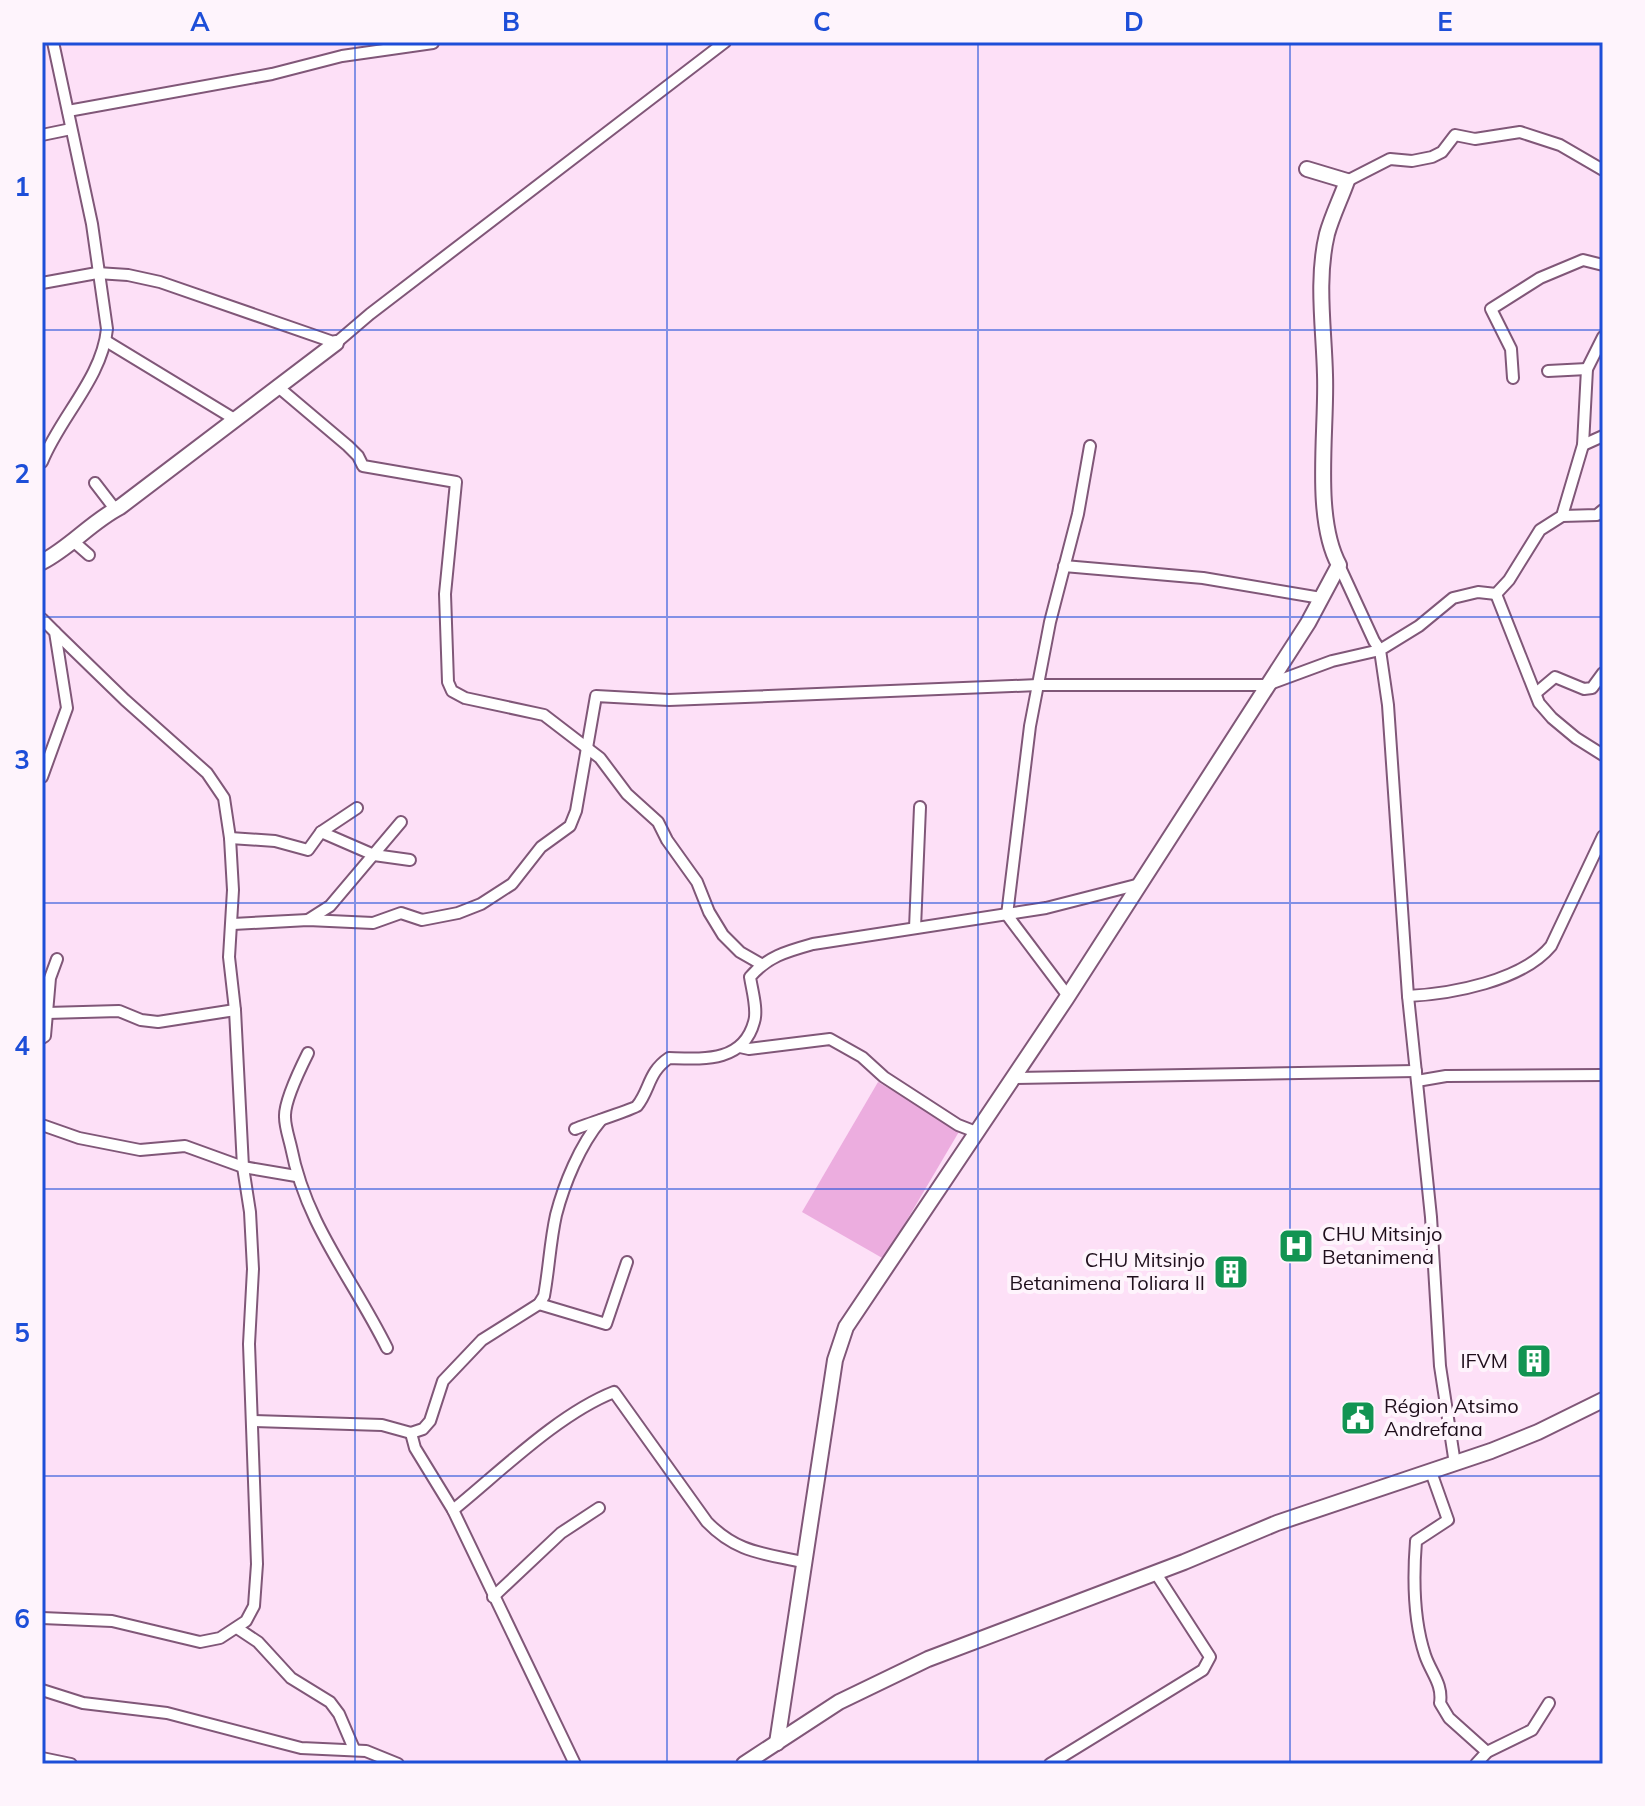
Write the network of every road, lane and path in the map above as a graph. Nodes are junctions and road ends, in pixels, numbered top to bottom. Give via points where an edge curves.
1 (53, 42) edge
2 (725, 42) edge
3 (433, 43) edge
4 (68, 111) junction
5 (71, 129) junction
6 (42, 135) edge
7 (1307, 169) dead end
8 (1603, 170) edge
9 (1347, 181) junction
10 (1603, 265) edge
11 (97, 273) junction
12 (42, 283) edge
13 (1603, 337) edge
14 (106, 341) junction
15 (336, 343) junction
16 (1587, 369) junction
17 (1548, 371) dead end
18 (1513, 378) dead end
19 (277, 386) junction
20 (236, 420) junction
21 (1603, 436) edge
22 (1583, 445) junction
23 (45, 446) edge
24 (1090, 446) dead end
25 (42, 462) edge
26 (95, 483) dead end
27 (115, 509) junction
28 (1562, 516) junction
29 (1601, 516) edge
30 (73, 541) junction
31 (89, 555) dead end
32 (42, 562) edge
33 (1339, 565) junction
34 (1064, 566) junction
35 (1496, 594) junction
36 (1321, 598) junction
37 (42, 619) edge
38 (55, 632) junction
39 (1380, 650) junction
40 (1603, 673) edge
41 (1038, 685) junction
42 (1267, 685) junction
43 (1536, 693) junction
44 (586, 749) junction
45 (1603, 755) edge
46 (42, 777) edge
47 (920, 807) dead end
48 (357, 808) dead end
49 (401, 822) dead end
50 (321, 832) junction
51 (1603, 836) edge
52 (230, 838) junction
53 (374, 855) junction
54 (410, 860) dead end
55 (1140, 884) junction
56 (1007, 915) junction
57 (308, 920) junction
58 (233, 924) junction
59 (915, 928) junction
60 (57, 959) dead end
61 (761, 964) junction
62 (1068, 996) junction
63 (1408, 996) junction
64 (235, 1010) junction
65 (47, 1013) junction
66 (42, 1038) edge
67 (740, 1047) junction
68 (308, 1053) dead end
69 (1603, 1075) edge
70 (1417, 1076) junction
71 (1015, 1078) junction
72 (601, 1119) junction
73 (42, 1125) edge
74 (575, 1129) dead end
75 (976, 1132) junction
76 (243, 1167) junction
77 (296, 1176) junction
78 (627, 1262) dead end
79 (539, 1304) junction
80 (387, 1348) dead end
81 (1603, 1400) edge
82 (253, 1421) junction
83 (411, 1433) junction
84 (1455, 1464) junction
85 (1431, 1472) junction
86 (599, 1508) dead end
87 (453, 1510) junction
88 (806, 1563) junction
89 (1155, 1572) junction
90 (493, 1597) junction
91 (42, 1618) edge
92 (237, 1628) junction
93 (42, 1690) edge
94 (1549, 1703) dead end
95 (777, 1743) junction
96 (354, 1749) junction
97 (1487, 1752) junction
98 (42, 1758) edge
99 (71, 1764) edge
100 (398, 1764) edge
101 (575, 1764) edge
102 (744, 1764) edge
103 (1050, 1764) edge
104 (1476, 1764) edge

1 - 4 street
2 - 15 street
3 - 4 street
4 - 5 street
5 - 6 street
5 - 11 street
7 - 9 street
8 - 9 street via 1560,145 1520,132 1475,139 1455,135 1432,157 1390,159
9 - 33 street via 1327,234 1321,309 1326,517
10 - 18 street via 1583,260 1540,278 1491,309 1511,349
11 - 12 street
11 - 14 street
11 - 15 street via 160,282
13 - 16 street
14 - 20 street
14 - 23 street via 76,403
15 - 19 street
16 - 17 street
16 - 22 street
19 - 20 street
19 - 44 street via 348,446 363,466 456,482 445,594 452,691 544,715
20 - 27 street
21 - 22 street
22 - 28 street
23 - 25 street
24 - 34 street
26 - 27 street
27 - 30 street
28 - 29 street
28 - 35 street via 1540,530
30 - 31 street
30 - 32 street
33 - 36 street
33 - 39 street
34 - 36 street via 1203,578
34 - 41 street
35 - 39 street via 1453,598
35 - 43 street
36 - 42 street
37 - 38 street
38 - 46 street via 67,708
38 - 52 street via 207,773 224,798
39 - 42 street
39 - 63 street
40 - 43 street via 1592,688 1555,677
41 - 42 street
41 - 44 street via 669,700 596,696
41 - 56 street
42 - 55 street
43 - 45 street via 1552,718
44 - 57 street via 570,826 541,847 512,884 481,904 422,920 401,913 373,923
44 - 61 street via 658,822 723,935
47 - 59 street
48 - 50 street
49 - 53 street
50 - 52 street via 308,850
50 - 53 street
51 - 63 street via 1543,956 1471,988
52 - 58 street
53 - 54 street
53 - 57 street via 330,906
55 - 56 street
55 - 62 street
56 - 59 street
56 - 62 street
57 - 58 street
58 - 64 street via 229,957
59 - 61 street via 813,944
60 - 65 street
61 - 67 street via 750,977 754,1022
62 - 71 street
63 - 70 street
64 - 65 street via 158,1022 119,1011
64 - 76 street
65 - 66 street
67 - 72 street via 705,1060 669,1058 652,1074 633,1110
67 - 75 street via 830,1039
68 - 77 street via 285,1113
69 - 70 street
70 - 71 street
70 - 84 street via 1440,1366
71 - 75 street
72 - 74 street
72 - 79 street via 562,1194
73 - 76 street via 140,1150 185,1146
75 - 88 street via 846,1327 835,1360
76 - 77 street
76 - 82 street via 253,1269
77 - 80 street via 313,1221
78 - 79 street via 606,1324
79 - 83 street via 482,1340 443,1381 430,1421
81 - 84 street
82 - 83 street via 382,1425
82 - 92 street via 254,1606
83 - 87 street
84 - 85 street
85 - 89 street via 1277,1523
85 - 97 street via 1448,1520 1416,1541 1413,1579 1423,1646 1449,1718
86 - 90 street via 561,1533
87 - 88 street via 529,1446 614,1392 722,1538 737,1547
87 - 90 street
88 - 95 street
89 - 95 street via 884,1678
89 - 103 street via 1210,1657 1203,1670
90 - 101 street
91 - 92 street via 112,1621 200,1642
92 - 96 street via 291,1678 330,1702
93 - 96 street via 83,1703 167,1713 301,1748
94 - 97 street via 1532,1730
95 - 102 street
96 - 100 street
97 - 104 street
98 - 99 street

